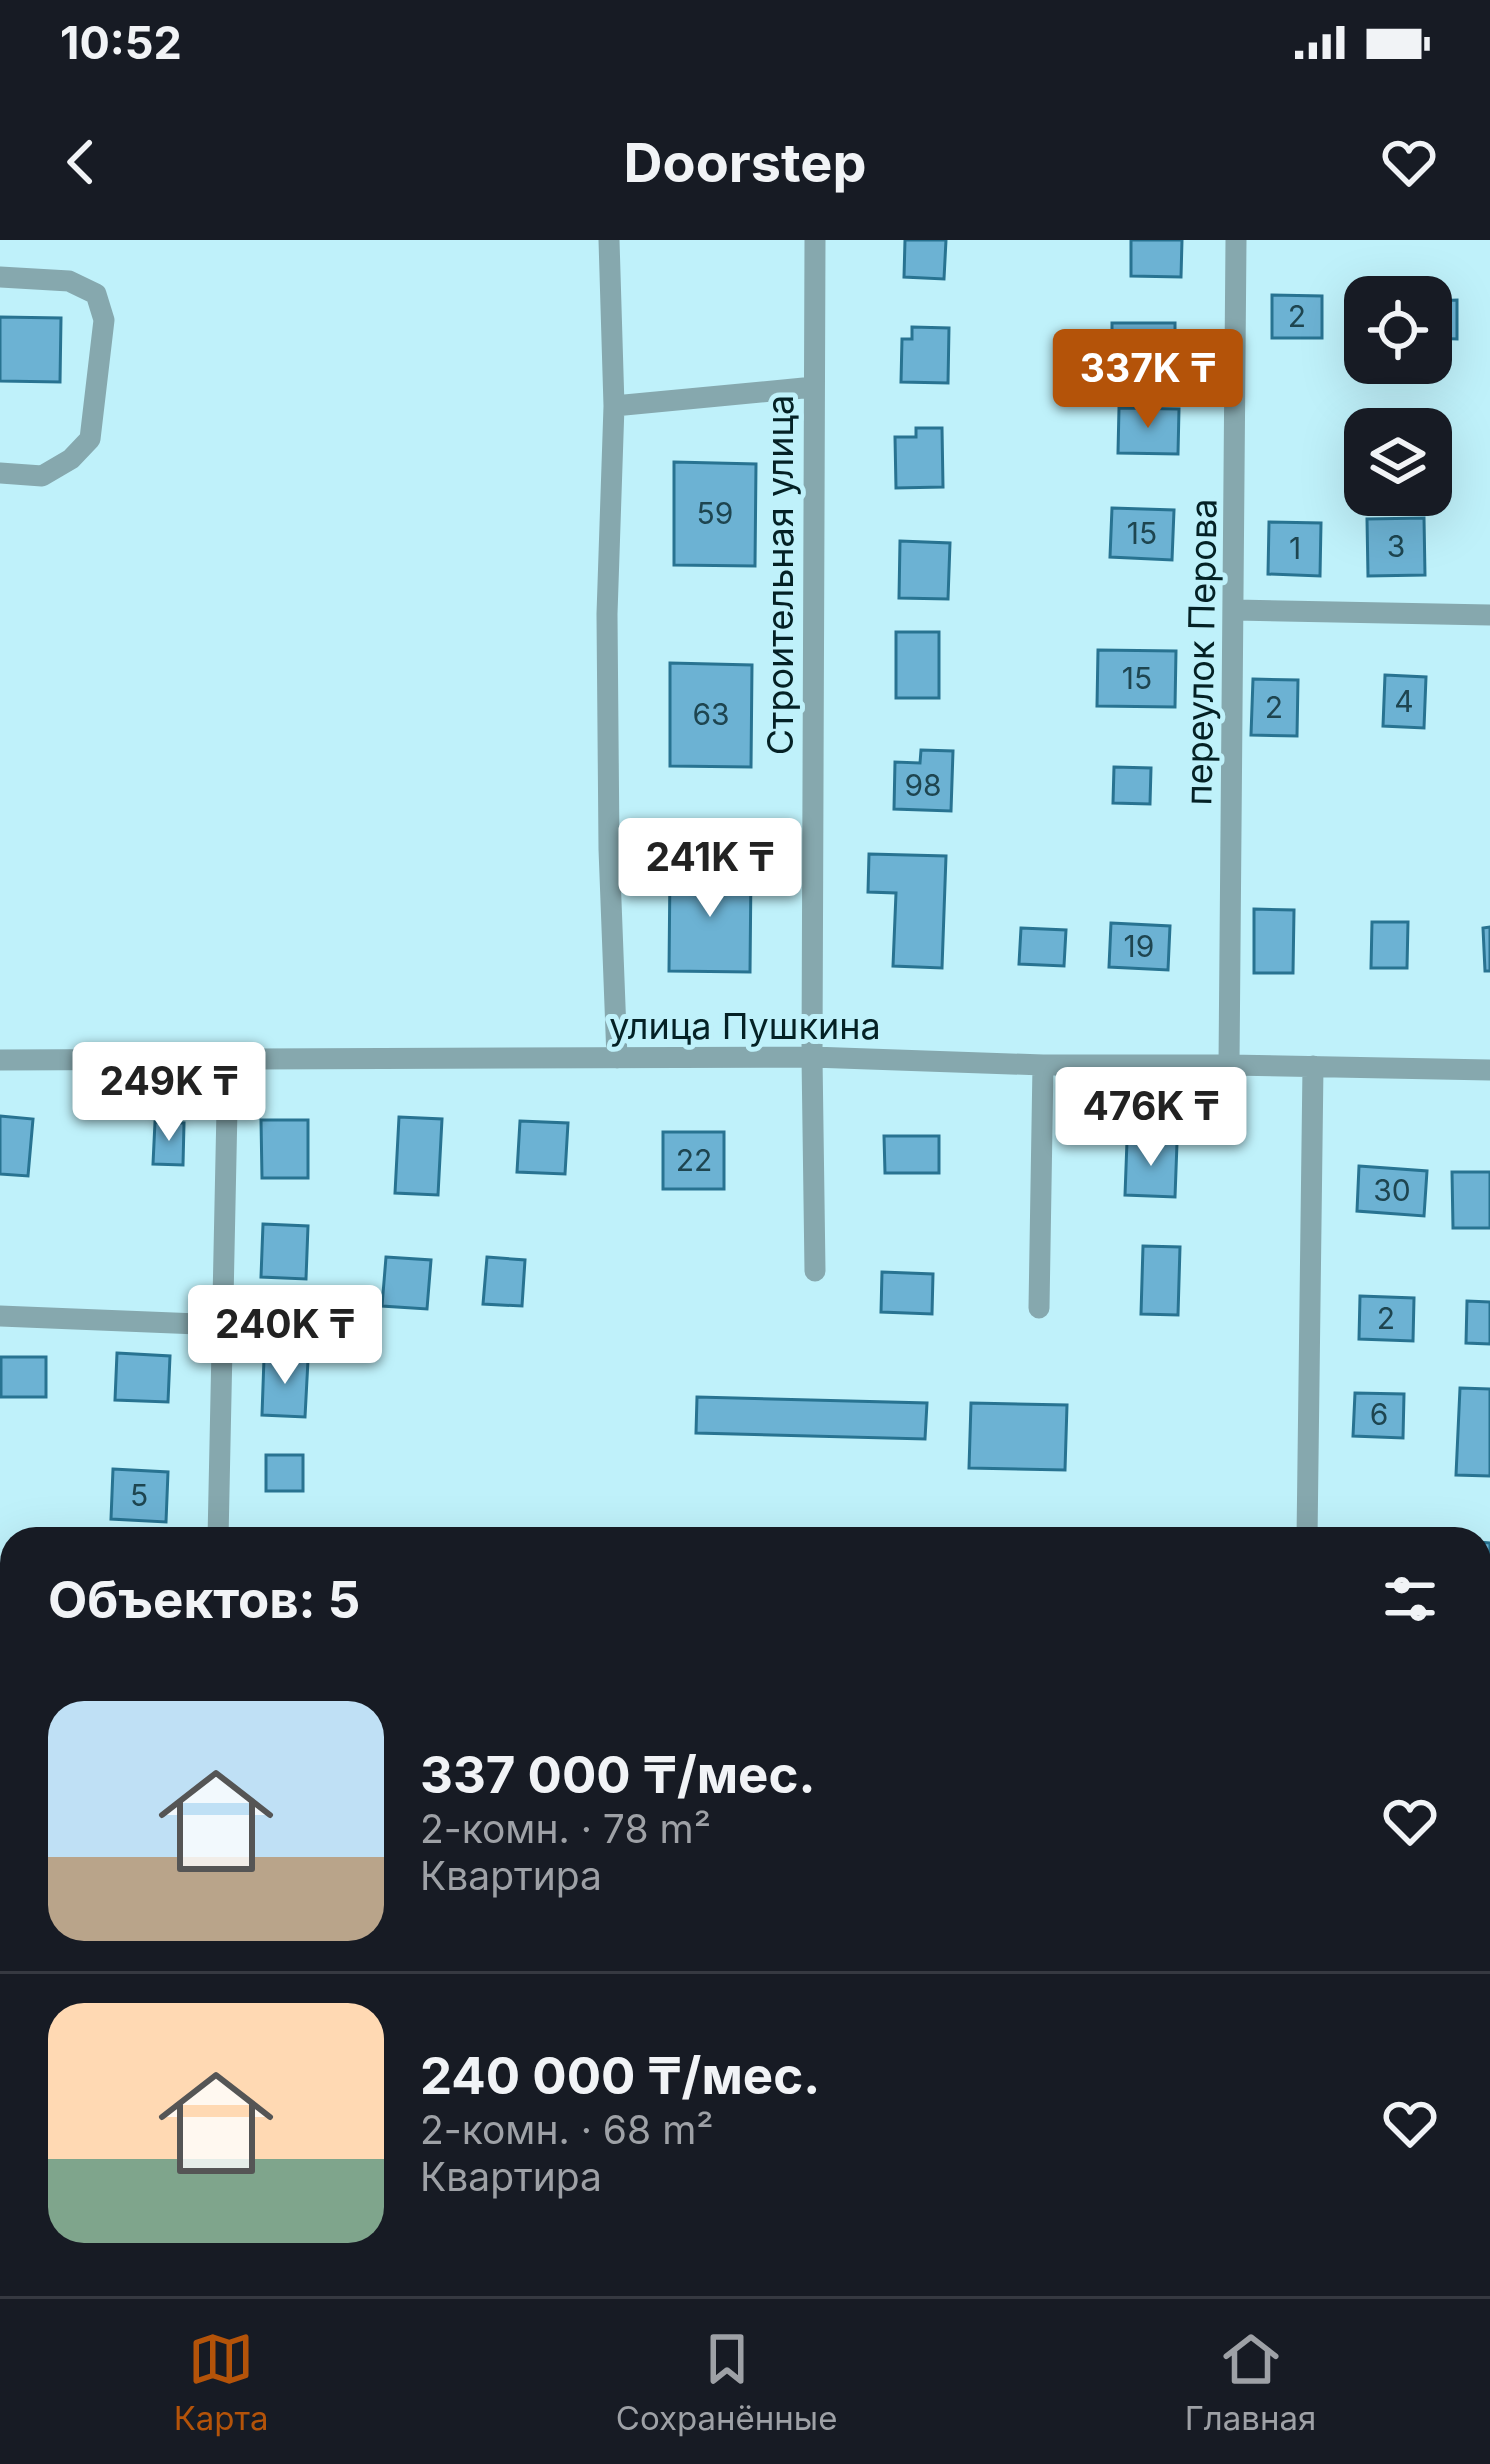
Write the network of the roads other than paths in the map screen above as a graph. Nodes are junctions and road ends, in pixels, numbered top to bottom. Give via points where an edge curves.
1 (609, 240) edge
2 (815, 240) edge
3 (1237, 240) edge
4 (0, 278) edge
5 (814, 386) junction
6 (614, 406) junction
7 (0, 473) edge
8 (1234, 610) junction
9 (1490, 615) edge
10 (812, 1057) junction
11 (617, 1058) junction
12 (0, 1060) edge
13 (228, 1061) junction
14 (1043, 1065) junction
15 (1229, 1065) junction
16 (1312, 1066) junction
17 (1490, 1070) edge
18 (815, 1271) dead end
19 (1039, 1308) dead end
20 (0, 1316) edge
21 (223, 1325) junction
22 (218, 1527) edge
23 (1307, 1527) edge

1 - 6 lane
2 - 5 lane, Строительная улица
3 - 8 lane, переулок Перова
4 - 7 lane via 68,281 96,294 104,320 90,439 42,476
5 - 6 lane
5 - 10 lane, Строительная улица
6 - 11 lane via 607,614
8 - 9 lane
8 - 15 lane, переулок Перова
10 - 11 lane, улица Пушкина
10 - 14 lane, улица Пушкина
10 - 18 lane, Строительная улица
11 - 13 lane, улица Пушкина
12 - 13 lane, улица Пушкина
13 - 21 lane
14 - 15 lane, улица Пушкина
14 - 19 lane
15 - 16 lane, улица Пушкина
16 - 17 lane, улица Пушкина
16 - 23 lane
20 - 21 lane
21 - 22 lane

